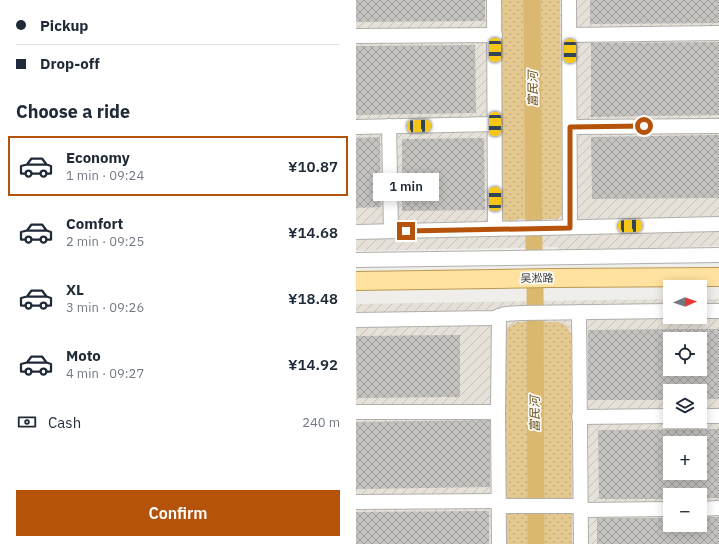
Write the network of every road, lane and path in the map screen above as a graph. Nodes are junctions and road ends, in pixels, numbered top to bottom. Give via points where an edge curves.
1 (494, 0) edge
2 (569, 0) edge
3 (719, 33) edge
4 (495, 35) junction
5 (569, 35) junction
6 (356, 36) edge
7 (495, 124) junction
8 (389, 126) junction
9 (719, 126) edge
10 (356, 127) edge
11 (570, 127) junction
12 (719, 224) edge
13 (570, 228) junction
14 (495, 229) junction
15 (391, 231) junction
16 (356, 232) edge
17 (719, 255) edge
18 (356, 260) edge
19 (719, 265) edge
20 (356, 269) edge
21 (719, 277) edge
22 (356, 281) edge
23 (663, 311) edge
24 (707, 311) edge
25 (719, 311) edge
26 (579, 312) junction
27 (499, 316) junction
28 (356, 320) edge
29 (356, 412) edge
30 (498, 412) junction
31 (663, 416) edge
32 (707, 416) edge
33 (719, 416) edge
34 (579, 417) junction
35 (356, 502) edge
36 (499, 504) junction
37 (581, 508) junction
38 (707, 508) edge
39 (719, 508) edge
40 (663, 509) edge
41 (499, 544) edge
42 (581, 544) edge

1 - 4 lane
2 - 5 lane
3 - 5 lane
4 - 6 lane
4 - 7 lane
5 - 11 lane
7 - 8 lane
7 - 14 lane
8 - 10 lane
8 - 15 lane
9 - 11 lane
11 - 13 lane
12 - 13 lane
13 - 14 lane
14 - 15 lane
15 - 16 lane
17 - 18 lane
19 - 20 main road, 吴淞路
21 - 22 main road, 吴淞路
23 - 26 lane
24 - 25 lane
26 - 27 lane
26 - 34 lane
27 - 28 lane
27 - 30 lane
29 - 30 lane
30 - 36 lane
31 - 34 lane
32 - 33 lane
34 - 37 lane
35 - 36 lane
36 - 37 lane
36 - 41 lane
37 - 40 lane
37 - 42 lane
38 - 39 lane

